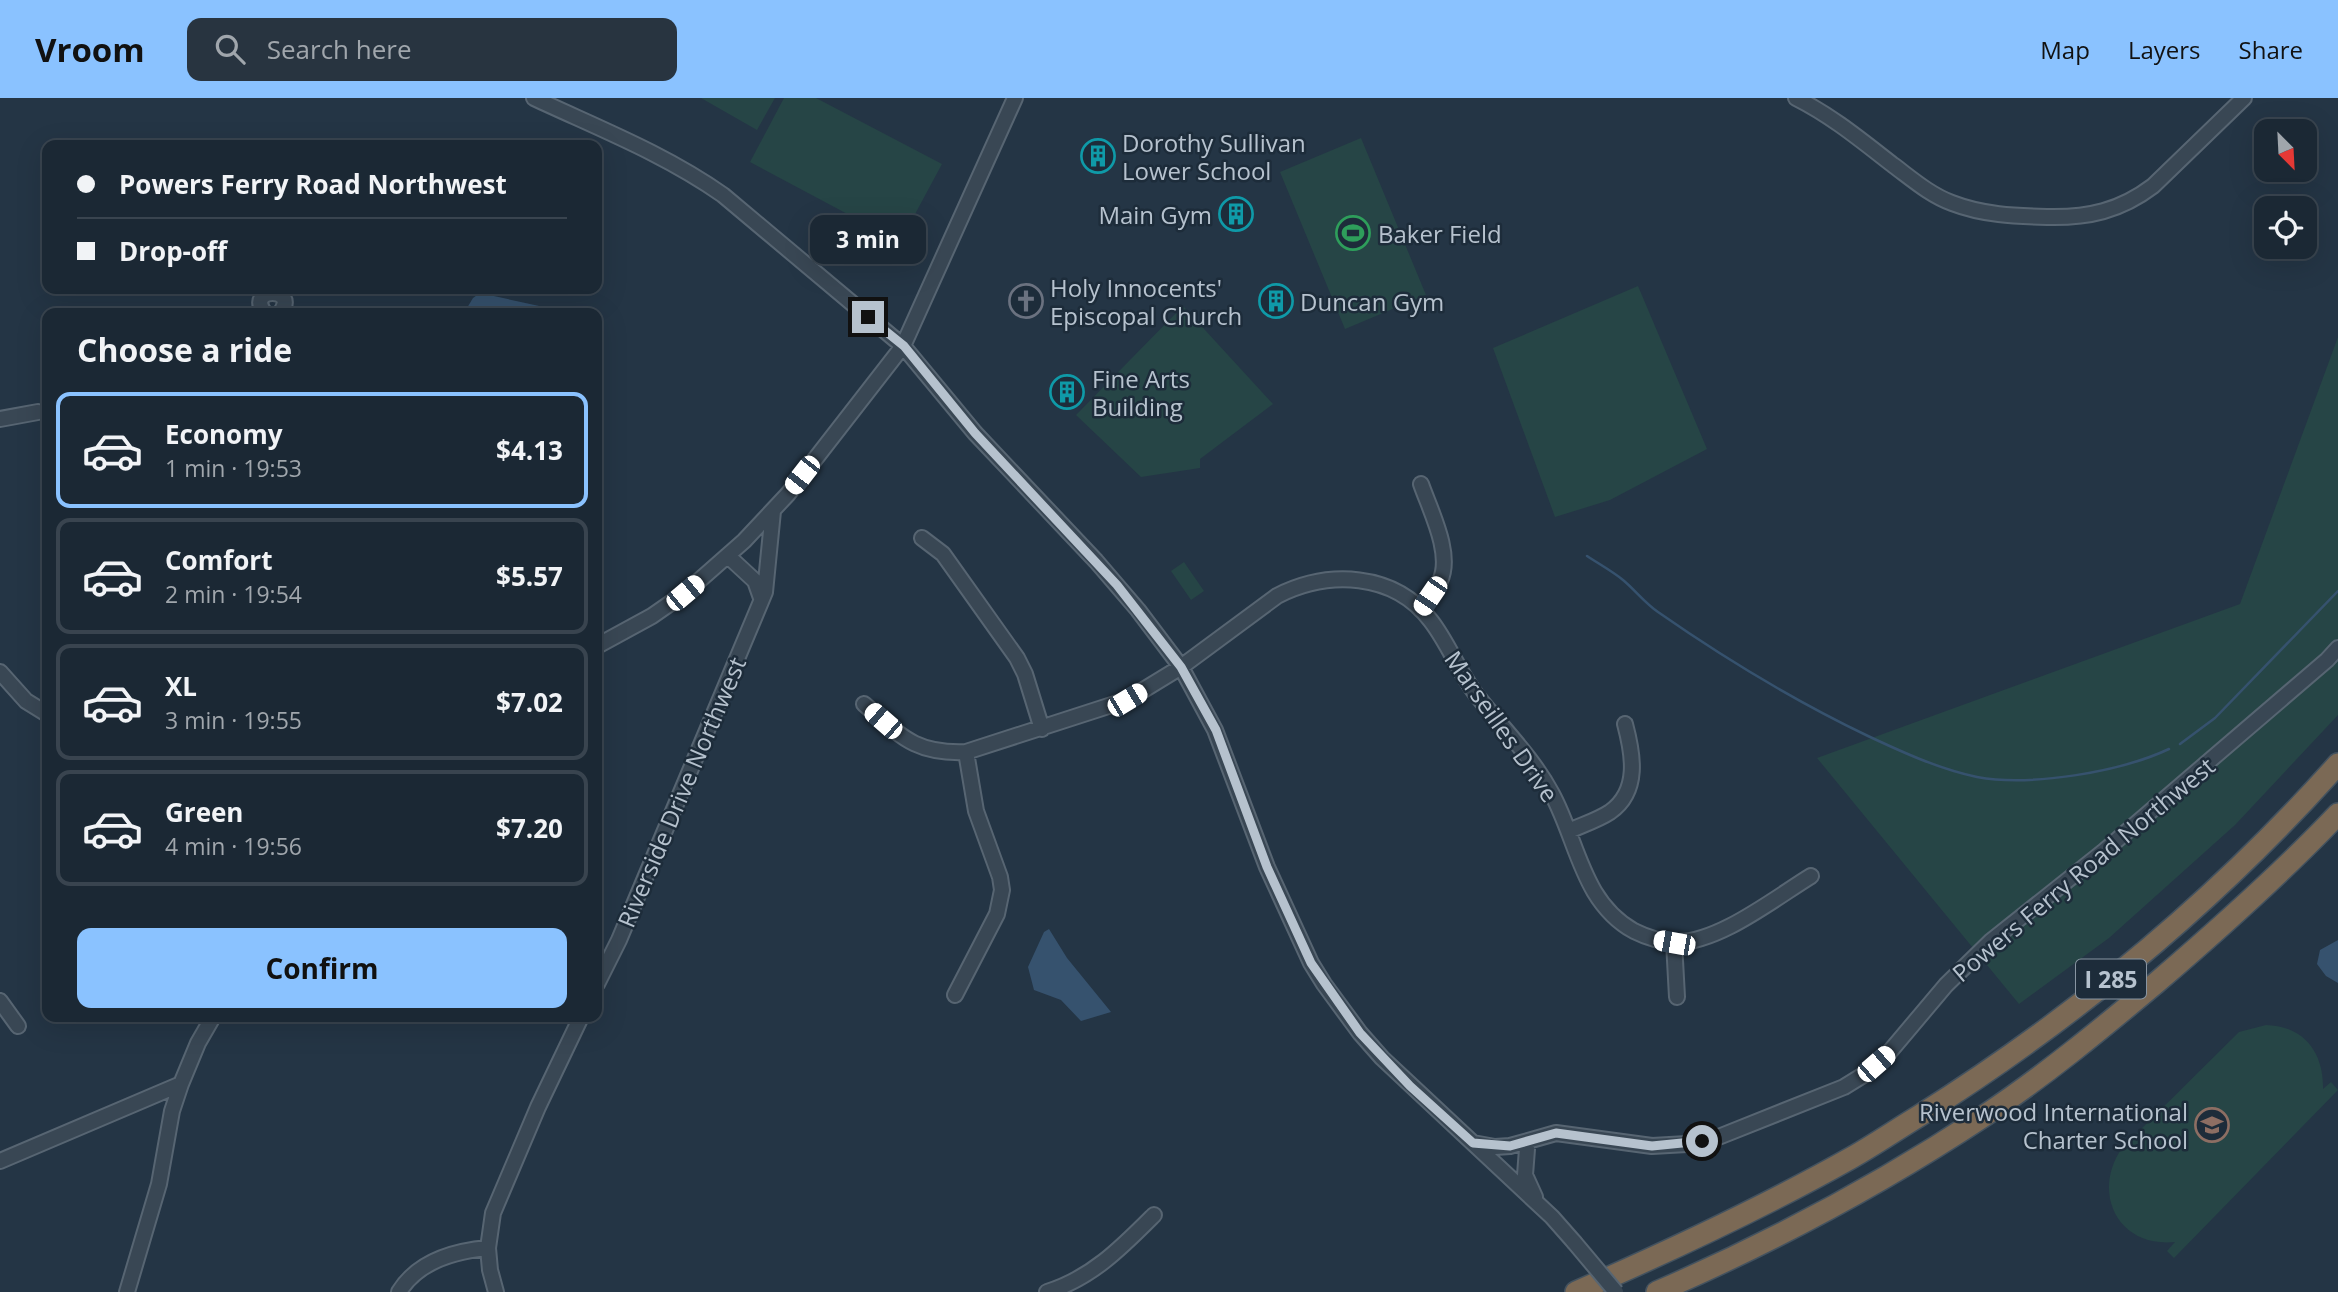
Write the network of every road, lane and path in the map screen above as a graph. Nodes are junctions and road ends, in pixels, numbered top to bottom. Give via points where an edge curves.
1 (534, 98) edge
2 (1015, 98) edge
3 (1796, 98) edge
4 (2244, 98) edge
5 (904, 346) junction
6 (38, 412) dead end
7 (0, 419) edge
8 (1421, 484) dead end
9 (772, 511) junction
10 (922, 538) dead end
11 (728, 556) junction
12 (761, 598) junction
13 (1421, 610) junction
14 (602, 643) edge
15 (2338, 648) edge
16 (1181, 667) junction
17 (0, 672) edge
18 (864, 704) dead end
19 (42, 711) edge
20 (1625, 724) dead end
21 (1042, 729) junction
22 (966, 752) junction
23 (2338, 764) edge
24 (2338, 814) edge
25 (1569, 831) junction
26 (1811, 876) dead end
27 (1674, 943) junction
28 (602, 973) edge
29 (955, 995) dead end
30 (1677, 997) dead end
31 (0, 1001) edge
32 (210, 1022) edge
33 (579, 1022) edge
34 (18, 1026) dead end
35 (181, 1084) junction
36 (1544, 1136) junction
37 (1473, 1143) junction
38 (1527, 1149) junction
39 (0, 1161) edge
40 (1502, 1170) junction
41 (1546, 1212) junction
42 (1154, 1215) dead end
43 (488, 1248) junction
44 (127, 1292) edge
45 (399, 1292) edge
46 (496, 1292) edge
47 (1047, 1292) edge
48 (1576, 1292) edge
49 (1616, 1292) edge
50 (1657, 1292) edge

1 - 5 street via 702,180
2 - 5 street
3 - 4 street via 1950,202 2005,216 2075,218 2137,198
5 - 9 street
5 - 16 street via 975,433 1117,585
6 - 7 street
8 - 13 street via 1444,560 1439,582
9 - 11 street
9 - 12 street, Riverside Drive Northwest via 768,576
10 - 21 street via 943,554 1017,658
11 - 12 street via 755,581
11 - 14 street via 685,593
12 - 28 street, Riverside Drive Northwest
13 - 16 street, Marseilles Drive via 1399,593 1372,583 1343,578 1314,581 1278,596
13 - 25 street, Marseilles Drive via 1462,675 1540,772
15 - 36 street, Powers Ferry Road Northwest via 2128,832 1991,941 1887,1055 1854,1080 1716,1138 1687,1144 1652,1146 1571,1134
16 - 21 street, Marseilles Drive via 1127,700
16 - 37 street via 1216,730 1267,867 1311,963 1382,1058
17 - 19 street via 26,701
18 - 22 street, Marseilles Drive via 917,746 941,753
20 - 25 street via 1633,761 1626,793 1609,812
21 - 22 street, Marseilles Drive
22 - 29 street via 976,811 1002,890 997,914
23 - 48 highway, I 285 via 2203,900 2032,1040 1854,1157 1754,1210
24 - 50 highway, I 285 via 2240,911 2089,1039 2022,1089 1838,1203
25 - 27 street, Marseilles Drive via 1589,885 1608,912 1640,934
26 - 27 street via 1720,932
27 - 30 street
31 - 34 street
32 - 35 street
33 - 43 street via 493,1213
35 - 39 street
35 - 44 street via 159,1184
36 - 37 street, Powers Ferry Road Northwest via 1501,1147
36 - 38 street
37 - 40 street
38 - 40 street
38 - 41 street via 1525,1175
40 - 41 street
41 - 49 street, bridge
42 - 47 street via 1099,1267
43 - 45 street via 439,1258 418,1271
43 - 46 street

